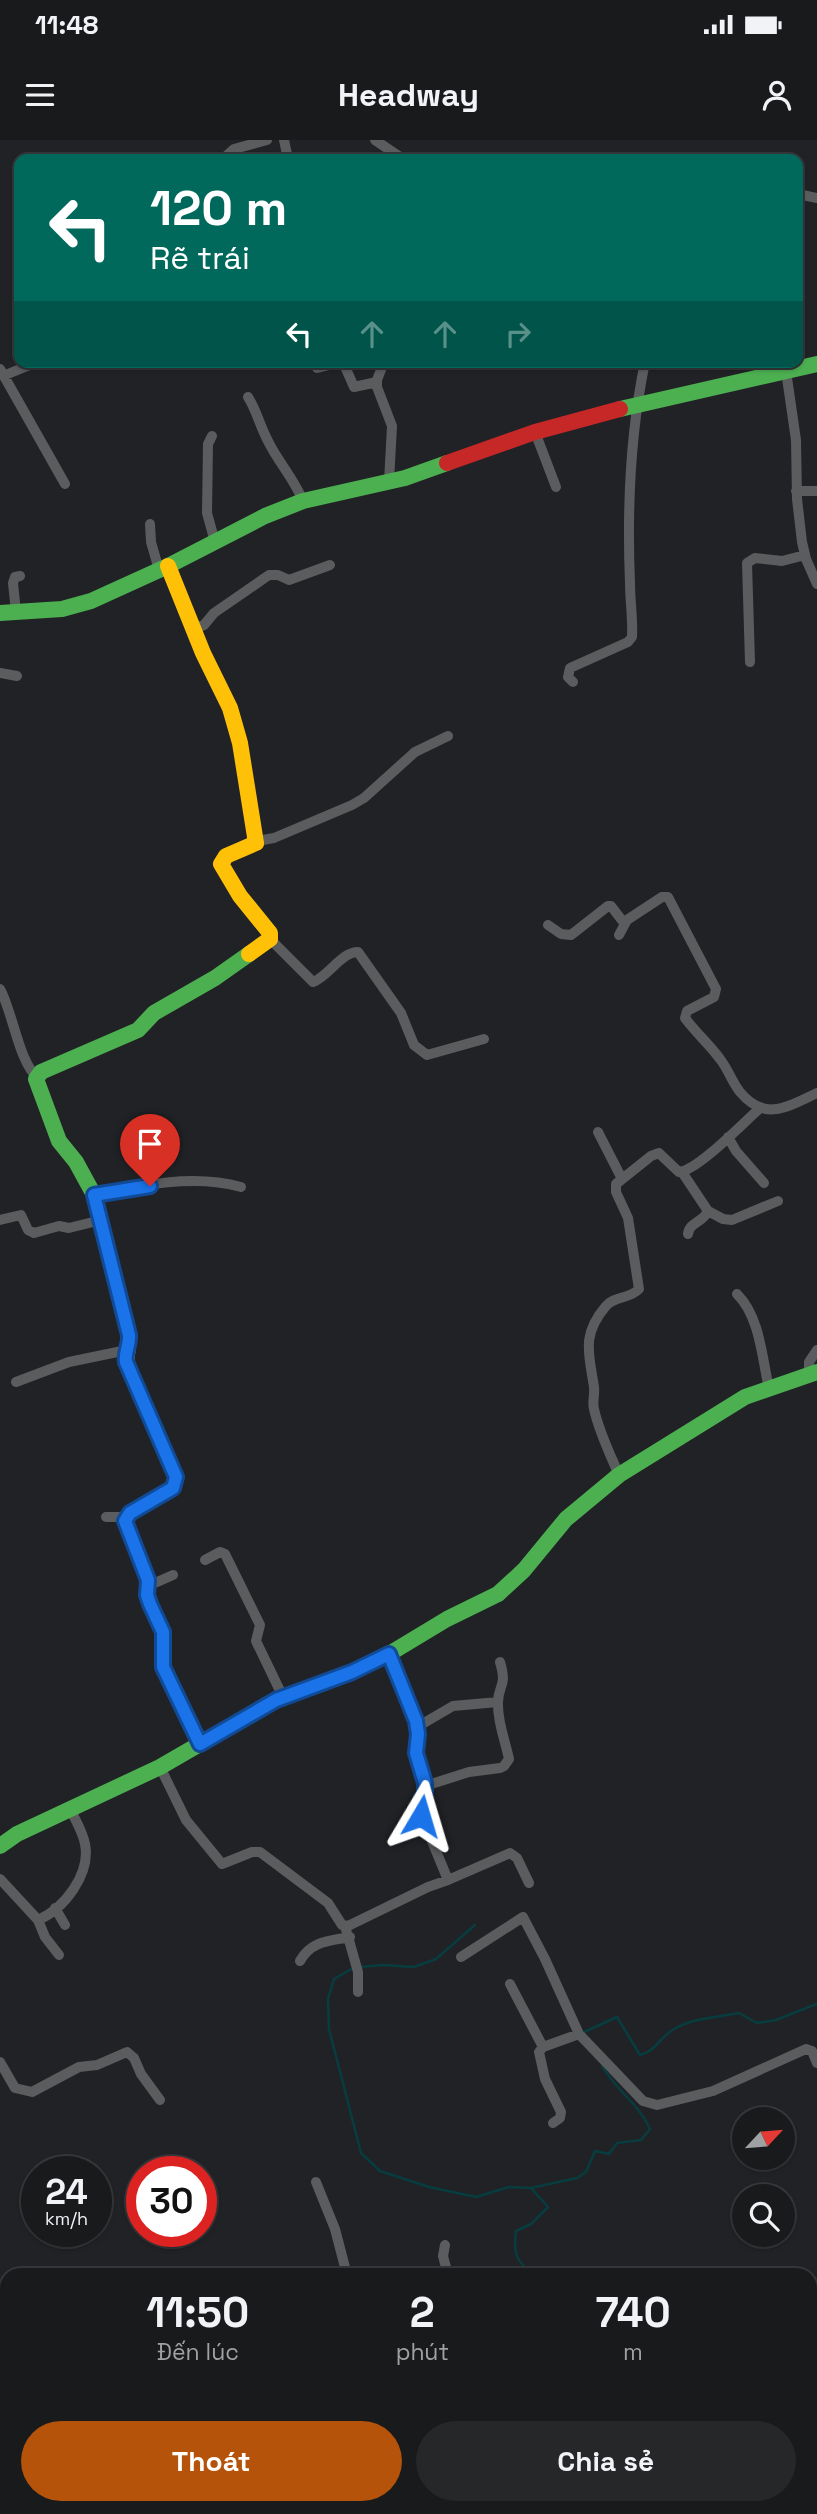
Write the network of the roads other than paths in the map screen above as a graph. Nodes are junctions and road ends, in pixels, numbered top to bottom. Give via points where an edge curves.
1 (267, 140) edge
2 (374, 140) edge
3 (228, 154) edge
4 (395, 154) edge
5 (24, 368) edge
6 (346, 368) edge
7 (382, 368) edge
8 (644, 368) edge
9 (802, 368) edge
10 (786, 371) junction
11 (2, 378) edge
12 (377, 382) junction
13 (248, 397) dead end
14 (636, 404) junction
15 (535, 432) junction
16 (212, 436) dead end
17 (389, 482) junction
18 (65, 484) dead end
19 (556, 488) dead end
20 (796, 491) junction
21 (817, 491) edge
22 (303, 501) junction
23 (150, 524) dead end
24 (215, 542) junction
25 (805, 555) junction
26 (330, 565) dead end
27 (163, 568) junction
28 (20, 576) dead end
29 (817, 584) edge
30 (8, 613) edge
31 (194, 629) junction
32 (750, 662) dead end
33 (0, 673) edge
34 (17, 676) dead end
35 (573, 682) dead end
36 (448, 736) dead end
37 (257, 841) junction
38 (625, 923) junction
39 (548, 925) dead end
40 (619, 934) dead end
41 (270, 939) junction
42 (0, 989) edge
43 (484, 1039) dead end
44 (37, 1077) junction
45 (817, 1093) edge
46 (759, 1109) junction
47 (598, 1132) dead end
48 (729, 1137) junction
49 (682, 1172) junction
50 (621, 1177) junction
51 (764, 1183) dead end
52 (241, 1187) dead end
53 (94, 1195) junction
54 (778, 1201) dead end
55 (708, 1211) junction
56 (0, 1220) edge
57 (101, 1220) junction
58 (688, 1234) dead end
59 (737, 1294) dead end
60 (127, 1350) junction
61 (817, 1350) edge
62 (813, 1373) edge
63 (16, 1382) dead end
64 (769, 1389) junction
65 (619, 1475) junction
66 (106, 1517) dead end
67 (126, 1517) junction
68 (205, 1560) dead end
69 (173, 1575) dead end
70 (148, 1586) junction
71 (389, 1654) junction
72 (500, 1662) dead end
73 (283, 1697) junction
74 (498, 1702) junction
75 (417, 1727) junction
76 (200, 1744) junction
77 (160, 1767) junction
78 (425, 1786) junction
79 (70, 1808) junction
80 (0, 1846) edge
81 (0, 1879) edge
82 (448, 1880) junction
83 (529, 1883) dead end
84 (55, 1908) junction
85 (38, 1920) junction
86 (65, 1925) dead end
87 (348, 1931) junction
88 (58, 1955) dead end
89 (461, 1957) dead end
90 (300, 1961) dead end
91 (510, 1984) dead end
92 (358, 1992) dead end
93 (579, 2034) junction
94 (543, 2048) junction
95 (0, 2062) edge
96 (817, 2063) edge
97 (160, 2100) dead end
98 (553, 2123) dead end
99 (316, 2182) dead end
100 (445, 2245) dead end
101 (345, 2268) edge
102 (446, 2268) edge

1 - 3 street
2 - 4 street
5 - 11 street
6 - 12 street via 354,387
7 - 12 street
8 - 14 street
9 - 10 street
10 - 14 street
10 - 20 street via 796,440
11 - 18 street
12 - 17 street via 392,426
13 - 22 street
14 - 15 street
14 - 35 street via 630,482 632,637 570,668 567,674
15 - 17 street
15 - 19 street
16 - 24 street via 207,513
17 - 22 street
20 - 21 street
20 - 25 street
22 - 24 street
23 - 27 street via 151,542
24 - 27 street
25 - 29 street
25 - 32 street via 782,561 755,558 747,563
26 - 31 street via 289,580 269,575
27 - 30 street via 75,606
27 - 31 street
28 - 30 street via 13,583
31 - 37 street via 234,724
33 - 34 street
36 - 37 street via 415,752 352,805
37 - 41 street via 226,856 221,864
38 - 39 street via 608,906 571,935
38 - 40 street
38 - 46 street via 662,897 670,900 716,989 714,997 687,1011 685,1018 721,1060 739,1091
41 - 43 street via 313,982 351,952 358,952 401,1013 414,1045 427,1055
41 - 44 street via 154,1013 138,1030
42 - 44 street via 29,1069
44 - 53 street via 59,1141
45 - 46 street via 783,1109
46 - 48 street
47 - 50 street
48 - 49 street
48 - 51 street
49 - 50 street via 659,1153
49 - 55 street
50 - 65 street via 615,1188 628,1217 639,1289 605,1307 587,1345 593,1407
52 - 53 street via 196,1180
53 - 57 street
54 - 55 street via 732,1220
55 - 58 street via 690,1226
56 - 57 street via 21,1214 34,1233
57 - 60 street via 129,1335
59 - 64 street via 749,1307
60 - 63 street via 69,1362
60 - 67 street via 129,1369 176,1480 173,1488
61 - 62 street via 809,1362
62 - 64 street
64 - 65 street via 736,1402
65 - 71 street via 566,1519 504,1590
66 - 67 street
67 - 70 street
68 - 73 street via 225,1554 260,1625 256,1641
69 - 70 street
70 - 76 street via 150,1604 164,1636 163,1667
71 - 73 street
71 - 75 street
72 - 74 street via 505,1682
73 - 76 street
74 - 75 street via 453,1706
74 - 78 street via 507,1763
75 - 78 street via 416,1753
76 - 77 street
77 - 79 street
77 - 87 street via 186,1820 222,1864 260,1852 328,1903
78 - 82 street via 420,1812
79 - 80 street
79 - 84 street via 85,1843 84,1868 69,1895
81 - 85 street
82 - 83 street via 510,1853
82 - 87 street
84 - 85 street
84 - 86 street
85 - 88 street
87 - 90 street via 315,1944
87 - 92 street
89 - 93 street via 523,1917
91 - 94 street
93 - 94 street
93 - 96 street via 643,2101 653,2105 713,2091 806,2049
94 - 98 street via 540,2062 561,2112
95 - 97 street via 15,2088 32,2092 79,2067 127,2052
99 - 101 street
100 - 102 street

